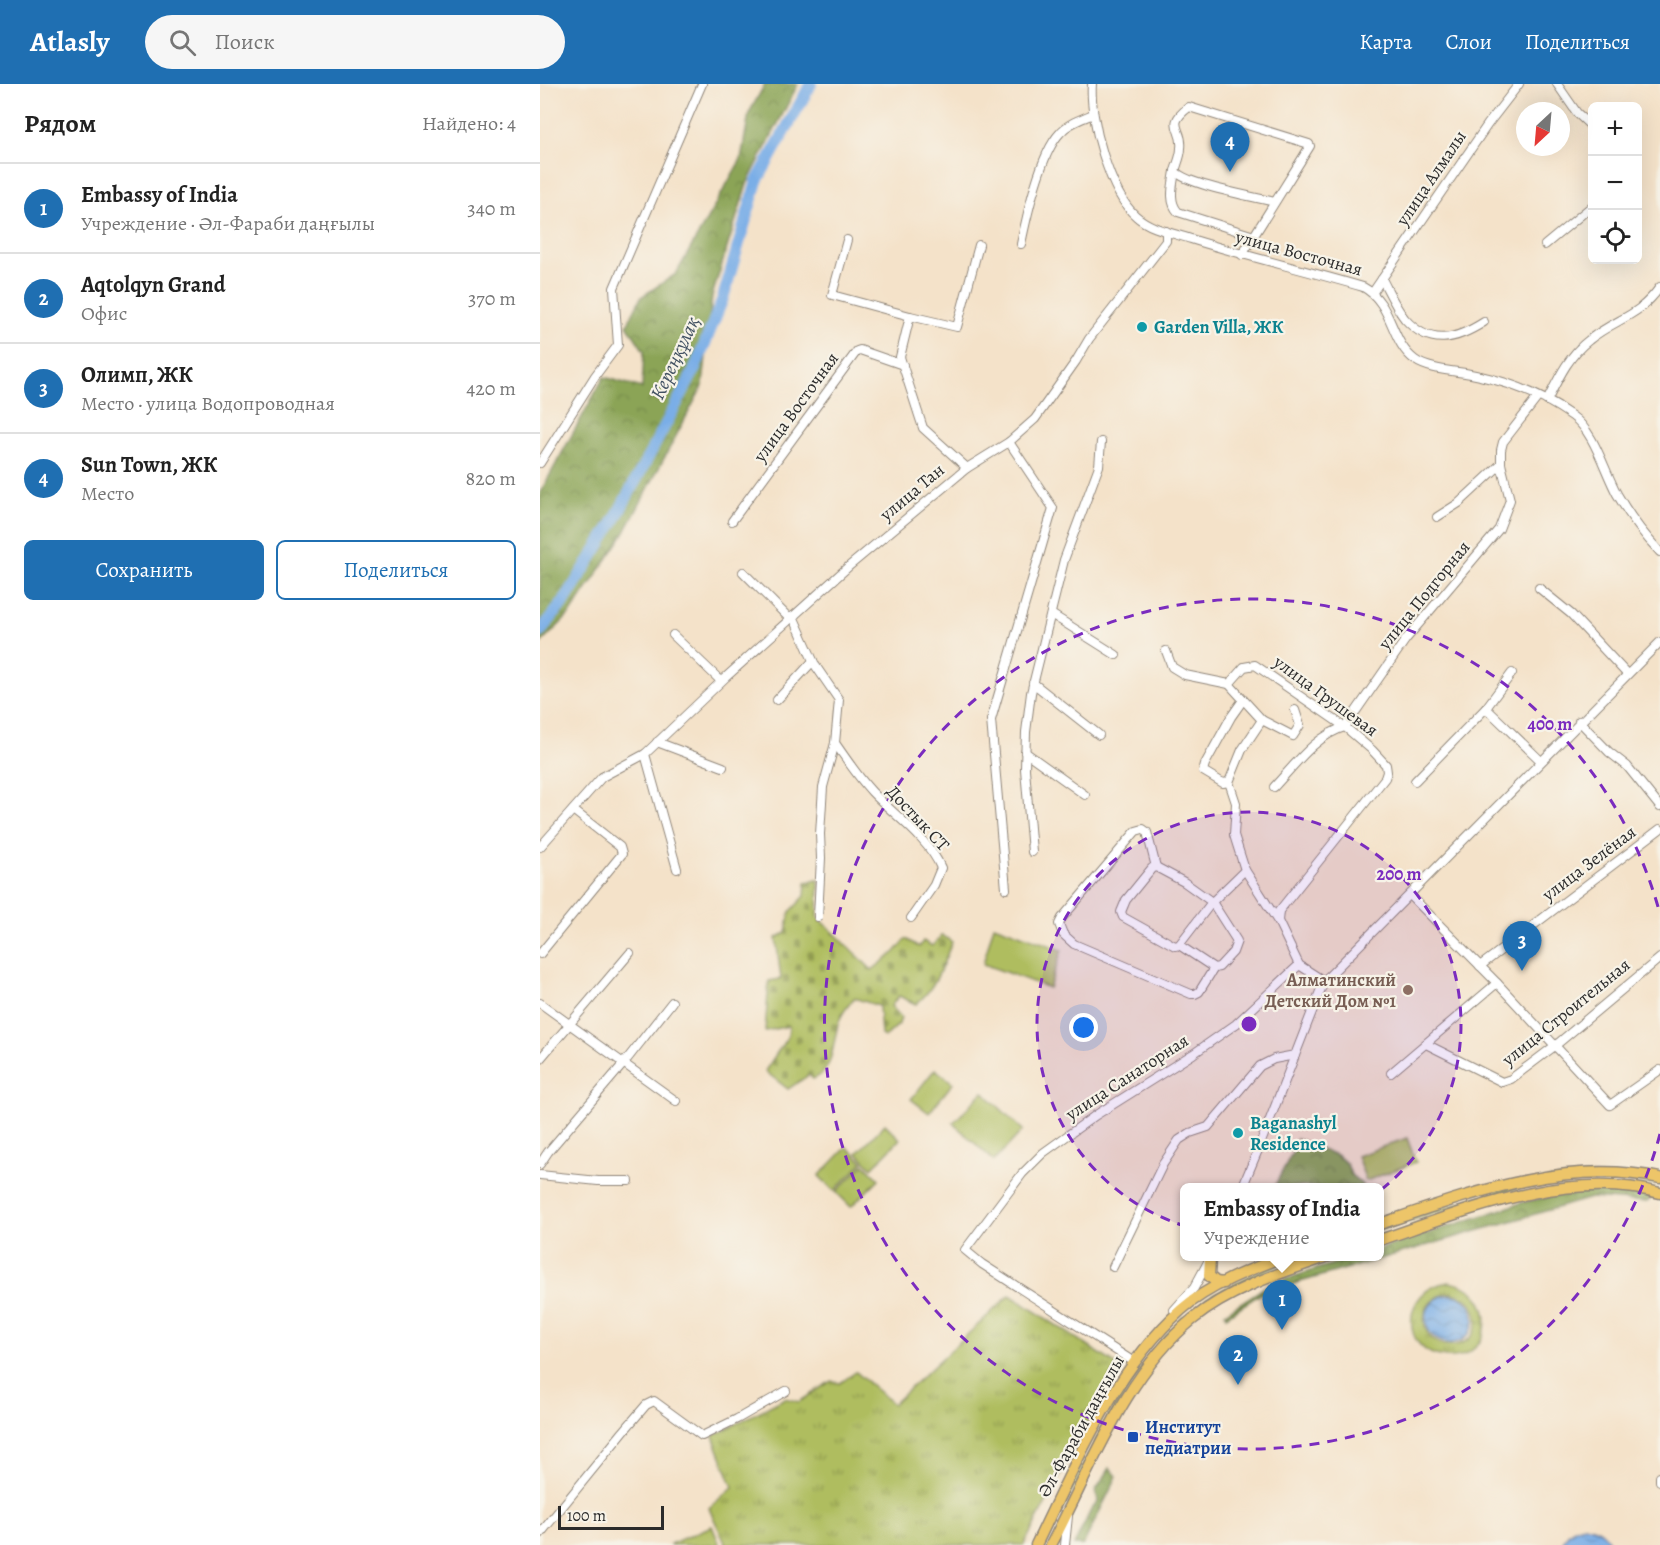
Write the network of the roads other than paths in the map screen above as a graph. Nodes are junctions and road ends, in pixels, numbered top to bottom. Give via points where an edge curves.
1 (702, 84) edge
2 (1092, 84) edge
3 (1519, 84) edge
4 (1557, 84) edge
5 (1093, 114) junction
6 (1588, 123) edge
7 (1175, 171) junction
8 (1275, 202) junction
9 (1588, 210) edge
10 (1166, 231) junction
11 (1254, 236) junction
12 (847, 240) dead end
13 (979, 244) dead end
14 (1021, 244) dead end
15 (1545, 245) dead end
16 (1242, 255) junction
17 (1382, 279) junction
18 (1660, 287) edge
19 (1373, 292) junction
20 (910, 316) junction
21 (1484, 322) dead end
22 (903, 365) junction
23 (1538, 397) junction
24 (1547, 401) junction
25 (1008, 442) junction
26 (1101, 442) dead end
27 (540, 463) edge
28 (1501, 464) junction
29 (967, 468) junction
30 (1437, 516) dead end
31 (732, 521) dead end
32 (1660, 552) edge
33 (743, 572) dead end
34 (1539, 588) dead end
35 (1051, 615) junction
36 (792, 618) junction
37 (673, 635) dead end
38 (1660, 642) edge
39 (1166, 651) dead end
40 (1116, 655) dead end
41 (813, 661) junction
42 (1512, 673) dead end
43 (1627, 674) junction
44 (721, 681) junction
45 (1034, 683) junction
46 (1229, 684) junction
47 (777, 700) dead end
48 (1243, 700) junction
49 (1486, 708) junction
50 (1295, 710) dead end
51 (1262, 720) junction
52 (1579, 721) junction
53 (1345, 727) junction
54 (1099, 735) dead end
55 (657, 742) junction
56 (835, 743) junction
57 (1025, 752) junction
58 (645, 754) junction
59 (1541, 761) junction
60 (723, 767) dead end
61 (1415, 781) dead end
62 (1229, 782) junction
63 (1274, 787) dead end
64 (1085, 795) dead end
65 (1660, 807) edge
66 (573, 810) junction
67 (1660, 828) edge
68 (540, 847) edge
69 (1032, 852) dead end
70 (1156, 867) junction
71 (677, 869) dead end
72 (1245, 870) junction
73 (1006, 889) dead end
74 (1410, 895) junction
75 (1212, 902) junction
76 (818, 917) dead end
77 (911, 918) dead end
78 (1278, 921) junction
79 (1179, 945) junction
80 (630, 953) dead end
81 (540, 954) edge
82 (1660, 958) edge
83 (1299, 964) junction
84 (1480, 966) junction
85 (1214, 968) junction
86 (1324, 981) junction
87 (1497, 983) junction
88 (672, 1002) dead end
89 (540, 1003) edge
90 (569, 1024) junction
91 (1426, 1044) junction
92 (1556, 1045) junction
93 (1295, 1055) junction
94 (540, 1059) edge
95 (624, 1063) junction
96 (1660, 1070) edge
97 (1391, 1073) dead end
98 (676, 1101) dead end
99 (540, 1164) edge
100 (540, 1175) edge
101 (1660, 1178) edge
102 (629, 1181) dead end
103 (1244, 1183) edge
104 (1660, 1193) edge
105 (1384, 1223) edge
106 (1384, 1239) edge
107 (1208, 1261) edge
108 (1210, 1261) edge
109 (1276, 1261) edge
110 (1317, 1261) edge
111 (1113, 1267) dead end
112 (1224, 1283) junction
113 (1134, 1362) junction
114 (786, 1391) dead end
115 (1068, 1514) junction
116 (540, 1534) edge
117 (1036, 1545) edge
118 (1052, 1545) edge
119 (1065, 1545) edge

1 - 27 street via 614,288 618,345
2 - 5 street
3 - 17 street, улица Алмалы
4 - 6 street
5 - 10 street, улица Восточная via 1120,195 1134,215
5 - 14 street via 1064,129 1052,144 1035,188
7 - 8 street via 1183,178
7 - 8 street via 1181,148 1177,119 1189,107 1307,142 1310,146
7 - 11 street via 1172,195 1178,212
8 - 11 street
9 - 15 street
10 - 16 street, улица Восточная
10 - 25 street, улица Тан via 1166,241 1089,339 1044,409
11 - 16 street
12 - 20 street via 832,295
13 - 20 street via 957,327
16 - 19 street, улица Восточная
17 - 19 street, улица Алмалы
17 - 21 street via 1405,319 1426,336 1444,339 1467,333
18 - 24 street via 1642,308 1589,340 1566,365
19 - 23 street, улица Восточная via 1402,345 1417,362 1492,379
20 - 22 street via 900,357
22 - 29 street via 923,428
22 - 31 street, улица Восточная via 857,351
23 - 24 street, улица Восточная
23 - 28 street, улица Подгорная via 1503,442
24 - 32 street, улица Восточная via 1584,427 1617,493 1643,535
25 - 29 street, улица Тан
25 - 73 street via 1053,508 991,720
26 - 35 street via 1099,466 1064,560
28 - 30 street via 1459,502
28 - 53 street, улица Подгорная via 1510,500 1499,529 1406,639
29 - 36 street, улица Тан
33 - 36 street
34 - 43 street via 1571,614
35 - 40 street
35 - 45 street
36 - 41 street
36 - 44 street, улица Тан
37 - 44 street
38 - 43 street
39 - 46 street via 1172,667 1185,675
41 - 47 street
41 - 56 street via 839,700
42 - 49 street
43 - 52 street
44 - 55 street, улица Тан
45 - 54 street
45 - 57 street
46 - 48 street
46 - 53 street, улица Грушевая via 1244,667 1255,665
48 - 51 street
48 - 62 street via 1203,771 1223,783
49 - 59 street
49 - 61 street
50 - 51 street via 1300,725 1293,736
51 - 62 street via 1242,750
52 - 59 street
52 - 65 street via 1628,766
53 - 63 street, улица Подгорная via 1322,739
53 - 78 street, улица Грушевая via 1372,750 1388,772 1279,911
55 - 58 street, улица Тан
55 - 60 street
56 - 76 street via 823,787
56 - 77 street, Достык СТ via 873,793 938,859 941,868 934,885
57 - 64 street
57 - 69 street
58 - 66 street, улица Тан via 602,777
58 - 71 street
59 - 74 street
62 - 72 street via 1236,803 1234,835
66 - 68 street, улица Тан
66 - 81 street via 620,847 622,854
67 - 84 street, улица Зелёная
70 - 75 street
70 - 79 street via 1126,900 1121,912 1133,923
70 - 85 street via 1147,832 1136,831 1062,918 1059,924 1063,934 1074,944 1191,994 1199,992
72 - 75 street
72 - 78 street
74 - 84 street
74 - 86 street
75 - 79 street
75 - 85 street via 1237,941 1233,952 1219,968
78 - 83 street
79 - 85 street
80 - 90 street
82 - 92 street, улица Строительная
83 - 86 street
83 - 113 street, улица Санаторная via 1236,1024 1043,1153 1022,1174 965,1250
84 - 87 street
86 - 93 street
87 - 91 street
87 - 92 street
88 - 95 street
89 - 90 street
90 - 94 street
90 - 95 street
91 - 92 street, улица Строительная via 1502,1082
91 - 97 street
92 - 96 street via 1610,1105
93 - 103 street
93 - 111 street via 1260,1066 1208,1127 1179,1140 1163,1164
95 - 98 street
95 - 99 street
100 - 102 street
101 - 105 main road via 1614,1172 1536,1178
104 - 106 main road via 1614,1186 1559,1189 1509,1198
107 - 113 street via 1194,1288 1158,1327
108 - 112 main road via 1209,1276
109 - 112 main road, Әл-Фараби даңғылы
110 - 115 main road, Әл-Фараби даңғылы via 1246,1288 1194,1318 1180,1331 1148,1367 1124,1404
112 - 113 main road, Әл-Фараби даңғылы via 1182,1310
113 - 117 main road, Әл-Фараби даңғылы via 1108,1403
114 - 116 street via 702,1436 654,1401 623,1432
115 - 118 main road, Әл-Фараби даңғылы
115 - 119 street

